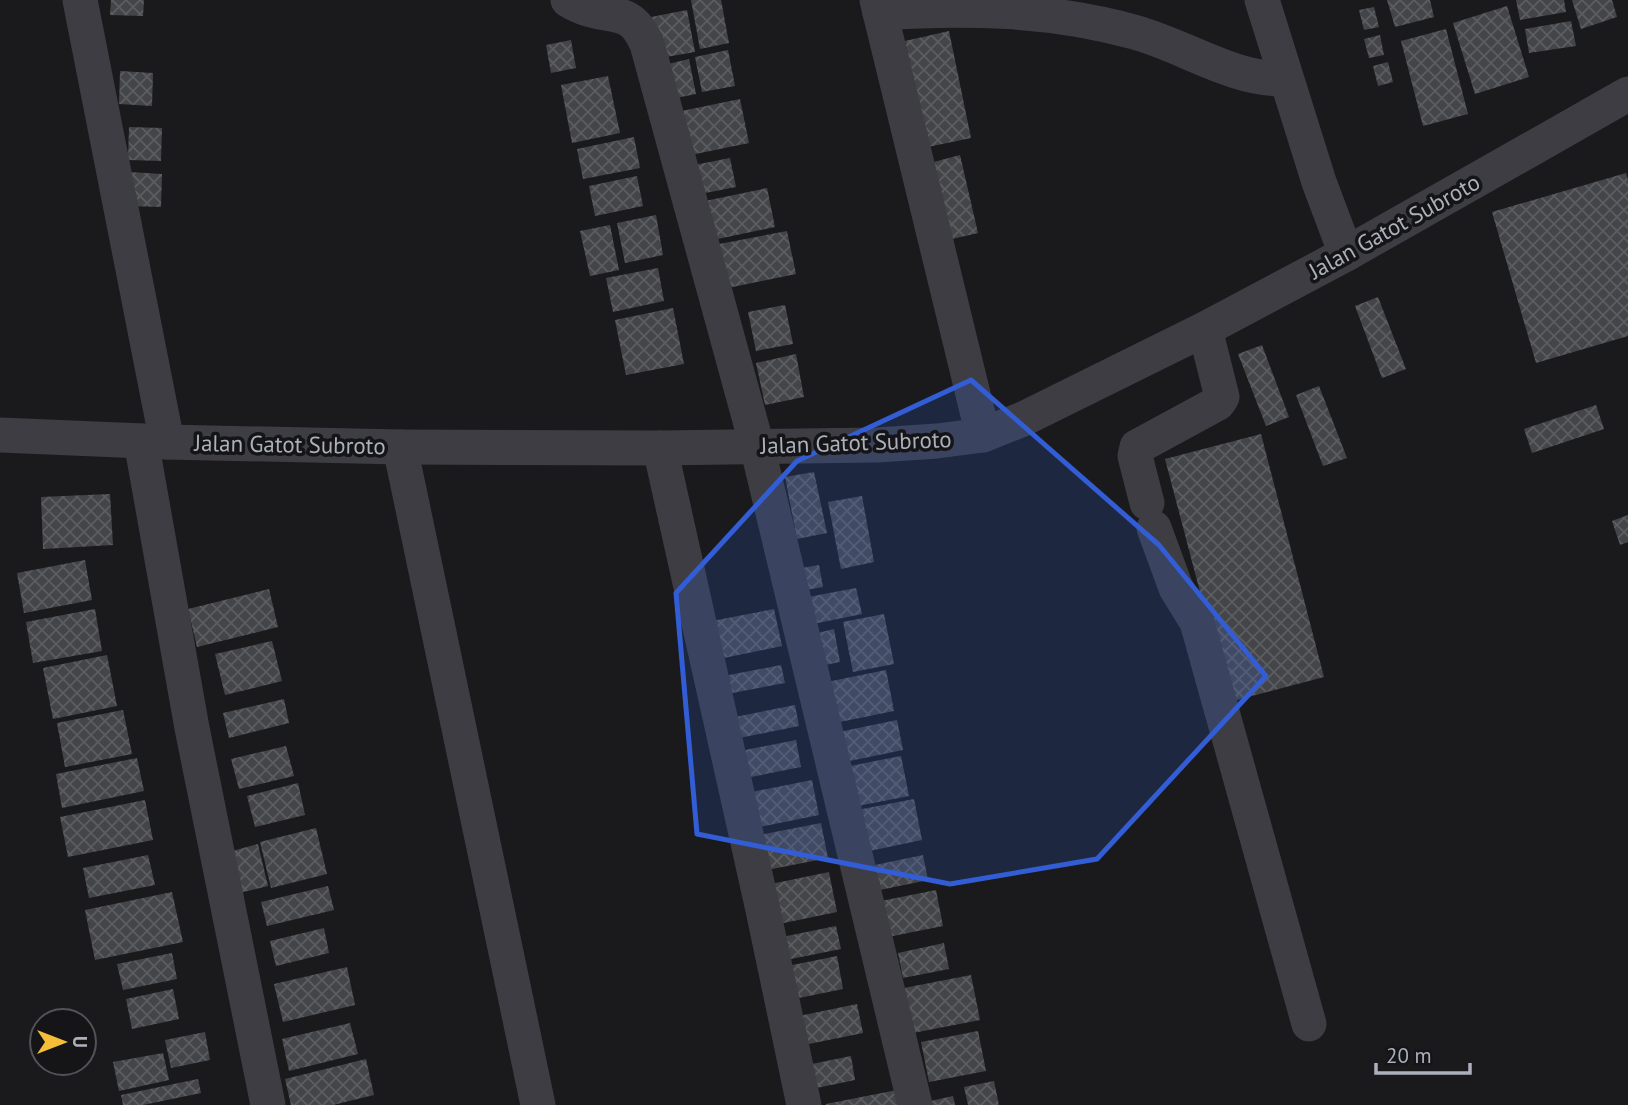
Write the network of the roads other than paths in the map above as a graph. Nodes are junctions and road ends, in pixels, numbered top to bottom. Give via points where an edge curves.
1 (80, 0) edge
2 (568, 0) edge
3 (1262, 0) edge
4 (878, 6) edge
5 (1286, 79) junction
6 (1628, 94) edge
7 (1346, 254) junction
8 (1205, 329) junction
9 (0, 435) edge
10 (983, 435) junction
11 (154, 442) junction
12 (757, 446) junction
13 (400, 447) junction
14 (660, 448) junction
15 (1309, 1024) dead end
16 (268, 1105) edge
17 (538, 1105) edge
18 (804, 1105) edge
19 (915, 1105) edge

1 - 11 street
2 - 12 street via 580,7 627,9 641,25
3 - 5 street
4 - 5 street via 1045,13 1135,32 1242,74
4 - 10 street
5 - 7 street
6 - 7 street, Jalan Gatot Subroto
7 - 8 street, Jalan Gatot Subroto
8 - 10 street, Jalan Gatot Subroto
8 - 15 street via 1223,397 1138,447 1135,456 1176,588 1196,622
9 - 11 street, Jalan Gatot Subroto
10 - 12 street, Jalan Gatot Subroto via 877,444
11 - 13 street, Jalan Gatot Subroto
11 - 16 street via 192,729
12 - 14 street, Jalan Gatot Subroto
12 - 19 street
13 - 14 street, Jalan Gatot Subroto
13 - 17 street
14 - 18 street

